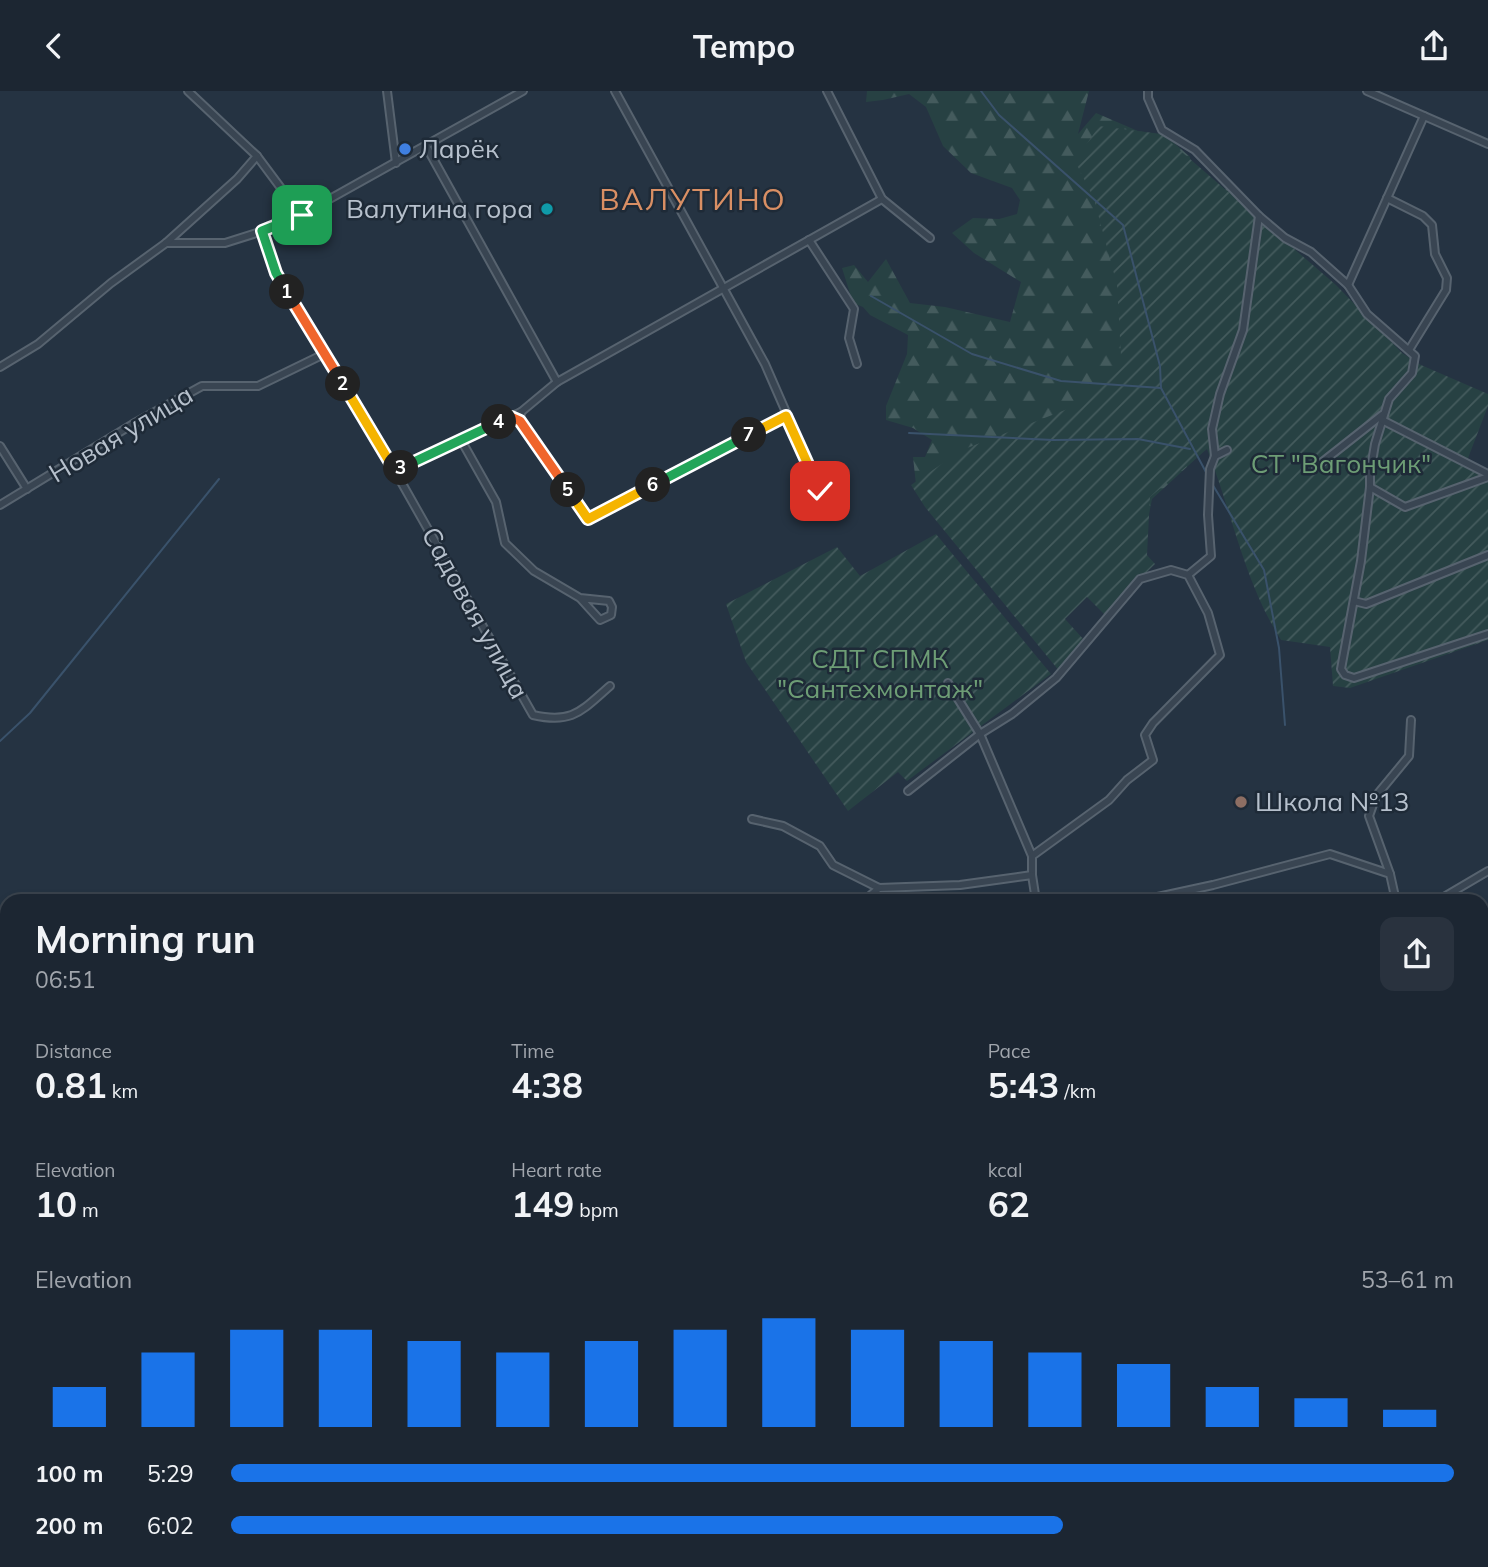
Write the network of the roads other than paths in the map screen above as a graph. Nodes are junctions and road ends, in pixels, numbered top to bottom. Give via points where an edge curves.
1 (188, 91) edge
2 (387, 91) edge
3 (523, 91) edge
4 (615, 91) edge
5 (827, 91) edge
6 (1148, 91) edge
7 (1367, 91) edge
8 (1424, 116) junction
9 (1488, 144) edge
10 (426, 146) junction
11 (257, 156) junction
12 (396, 163) junction
13 (1387, 198) junction
14 (882, 199) junction
15 (302, 215) junction
16 (1259, 216) junction
17 (262, 231) junction
18 (930, 238) dead end
19 (809, 240) junction
20 (166, 243) junction
21 (1348, 285) junction
22 (723, 288) junction
23 (1409, 350) junction
24 (324, 354) junction
25 (857, 364) dead end
26 (0, 367) edge
27 (557, 382) junction
28 (521, 412) junction
29 (786, 416) junction
30 (511, 417) junction
31 (1383, 417) junction
32 (520, 421) junction
33 (461, 440) junction
34 (0, 446) edge
35 (1227, 450) dead end
36 (1215, 456) junction
37 (1316, 467) dead end
38 (395, 471) junction
39 (1488, 475) edge
40 (1370, 487) junction
41 (27, 489) junction
42 (820, 491) dead end
43 (0, 505) edge
44 (1488, 555) edge
45 (1188, 575) junction
46 (580, 598) junction
47 (1354, 601) junction
48 (1488, 634) edge
49 (948, 683) dead end
50 (610, 686) dead end
51 (1411, 720) dead end
52 (979, 734) junction
53 (908, 791) dead end
54 (752, 819) dead end
55 (1032, 856) junction
56 (1488, 871) edge
57 (1390, 874) junction
58 (1032, 875) junction
59 (879, 888) junction
60 (872, 894) edge
61 (1035, 894) edge
62 (1171, 894) edge
63 (1394, 894) edge
64 (1449, 894) edge

1 - 11 street
2 - 12 street
3 - 10 street
4 - 22 street
5 - 14 street
6 - 16 street via 1162,131 1195,151
7 - 8 street
8 - 9 street
8 - 13 street
10 - 12 street
10 - 27 street
11 - 15 street
11 - 20 street
12 - 15 street
13 - 21 street
13 - 23 street via 1432,225 1435,254 1447,278 1446,290
14 - 18 street
14 - 19 street
15 - 17 street
16 - 21 street
16 - 36 street via 1243,330 1212,429
17 - 20 street via 225,243
17 - 24 street, Садовая улица via 276,273
19 - 22 street
19 - 25 street via 854,310 849,338
20 - 26 street via 38,344
21 - 23 street via 1367,314
22 - 27 street
22 - 29 street via 765,364
23 - 31 street via 1415,356 1412,373 1389,398
24 - 38 street, Садовая улица
24 - 41 street, Новая улица via 258,386 202,386
27 - 28 street
28 - 30 street
28 - 32 street
29 - 32 street via 588,519
29 - 42 street
30 - 32 street
30 - 33 street
31 - 37 street
31 - 39 street
31 - 40 street
33 - 38 street
33 - 46 street via 496,502 505,543 534,571
34 - 41 street
35 - 36 street
36 - 45 street via 1208,515 1211,556
38 - 50 street, Садовая улица via 533,715 553,720 578,714
39 - 40 street via 1405,507
40 - 47 street
41 - 43 street, Новая улица
44 - 47 street via 1366,604
45 - 52 street via 1171,570 1140,579 1056,678
45 - 55 street via 1208,613 1220,655 1145,735 1153,760 1109,800
46 - 46 street via 600,620 611,615 609,601
47 - 48 street via 1341,669 1354,678
49 - 52 street
51 - 57 street via 1409,756 1376,796 1369,816
52 - 53 street
52 - 55 street
54 - 59 street via 783,826 820,846 833,865
55 - 58 street
56 - 64 street
57 - 62 street via 1330,854
57 - 63 street
58 - 59 street via 960,885
58 - 61 street
59 - 60 street

